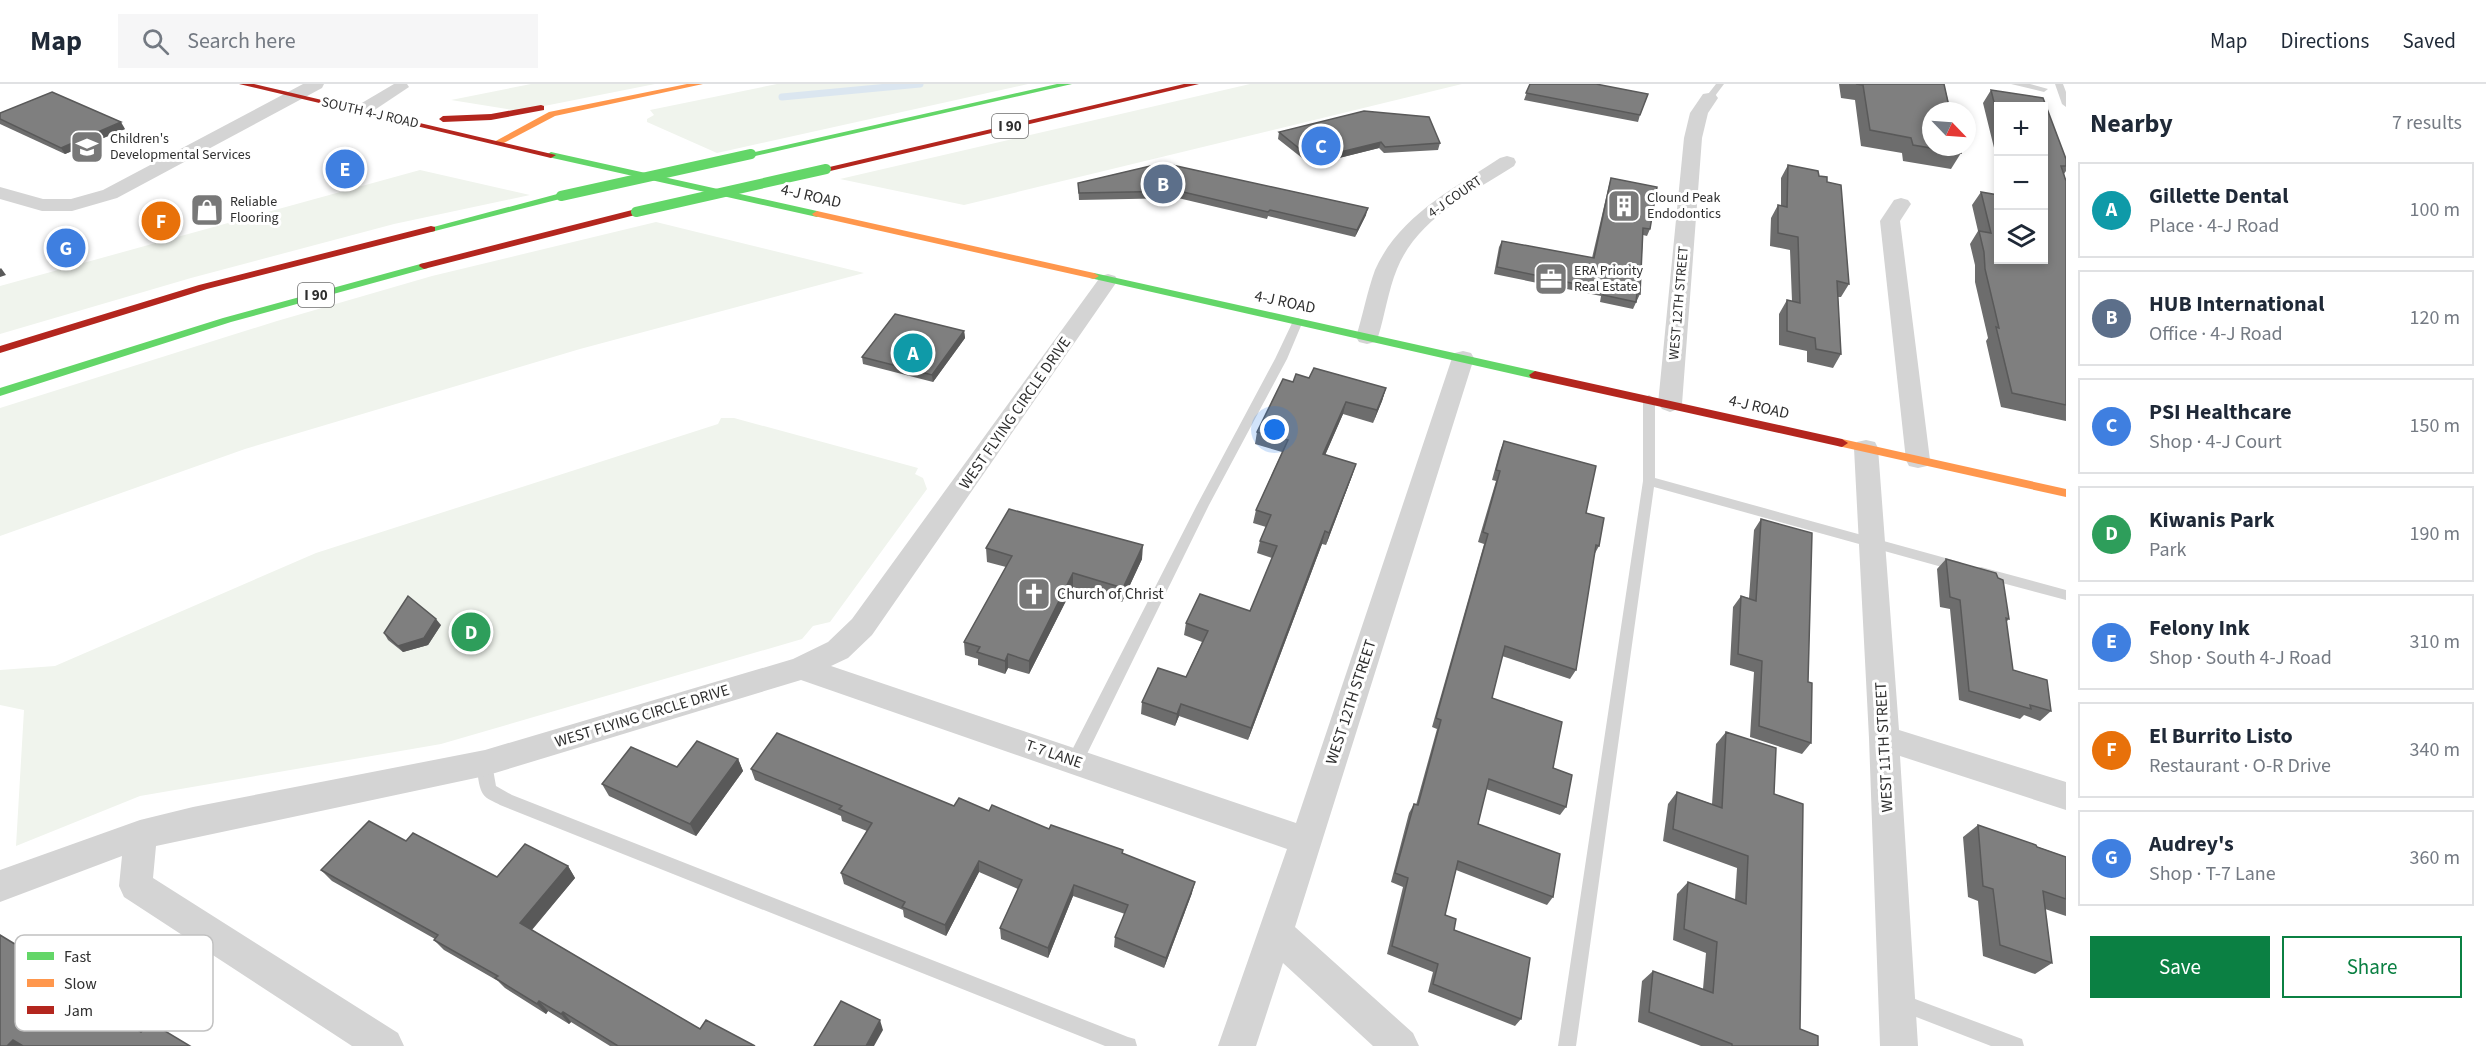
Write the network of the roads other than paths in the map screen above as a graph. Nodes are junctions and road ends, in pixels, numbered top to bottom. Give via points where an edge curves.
1 (243, 84) edge
2 (316, 84) edge
3 (699, 84) edge
4 (1068, 84) edge
5 (1195, 84) edge
6 (2015, 84) edge
7 (2059, 84) edge
8 (401, 87) dead end
9 (2044, 89) dead end
10 (1714, 91) edge
11 (293, 96) junction
12 (602, 102) junction
13 (2066, 104) edge
14 (361, 111) junction
15 (408, 121) junction
16 (497, 143) junction
17 (1507, 162) dead end
18 (0, 193) edge
19 (1901, 204) dead end
20 (1108, 280) junction
21 (1298, 321) junction
22 (1367, 337) junction
23 (0, 351) edge
24 (1463, 358) junction
25 (0, 392) edge
26 (1649, 399) junction
27 (1670, 404) junction
28 (1866, 448) junction
29 (1918, 460) junction
30 (1649, 481) junction
31 (2066, 493) edge
32 (1872, 543) junction
33 (2066, 595) edge
34 (801, 668) junction
35 (1884, 738) junction
36 (1076, 761) junction
37 (485, 763) junction
38 (2066, 796) edge
39 (140, 835) junction
40 (1306, 841) junction
41 (0, 886) edge
42 (1276, 933) junction
43 (212, 935) edge
44 (213, 935) edge
45 (1897, 1002) junction
46 (385, 1046) edge
47 (1128, 1046) edge
48 (1237, 1046) edge
49 (1400, 1046) edge
50 (1567, 1046) edge
51 (1899, 1046) edge
52 (2015, 1046) edge

1 - 11 main road, SOUTH 4-J ROAD
2 - 11 street
3 - 12 main road
4 - 23 main road, I 90, bridge via 561,196 203,287
5 - 25 main road, I 90, bridge via 636,212 423,266 238,317
6 - 9 lane
7 - 13 lane
8 - 14 street
10 - 27 street, WEST 12TH STREET via 1699,113 1693,138
11 - 14 main road, SOUTH 4-J ROAD
11 - 18 street via 110,194 72,205 42,206
12 - 15 main road via 581,101 491,117
12 - 16 main road via 552,114
14 - 15 main road, SOUTH 4-J ROAD
15 - 16 main road, SOUTH 4-J ROAD
16 - 20 main road, 4-J ROAD
17 - 22 street, 4-J COURT via 1427,215 1403,240 1386,269
19 - 29 street via 1890,221
20 - 21 main road, 4-J ROAD
20 - 34 street, WEST FLYING CIRCLE DRIVE via 862,627 838,650
21 - 22 main road, 4-J ROAD
21 - 36 lane
22 - 24 main road, 4-J ROAD
24 - 26 main road, 4-J ROAD
24 - 40 street, WEST 12TH STREET
26 - 27 main road, 4-J ROAD
26 - 30 lane
27 - 28 main road, 4-J ROAD
28 - 29 main road, 4-J ROAD
28 - 32 street, WEST 11TH STREET
29 - 31 main road, 4-J ROAD
30 - 32 lane
30 - 50 lane
32 - 33 lane
32 - 35 street, WEST 11TH STREET
34 - 36 street, T-7 LANE
34 - 37 street, WEST FLYING CIRCLE DRIVE
35 - 38 street
35 - 45 street, WEST 11TH STREET
36 - 40 street, T-7 LANE
37 - 39 street, WEST FLYING CIRCLE DRIVE
37 - 47 lane via 489,790 506,800
39 - 41 street, WEST FLYING CIRCLE DRIVE
39 - 43 street via 136,886
40 - 42 street, WEST 12TH STREET
42 - 48 street, WEST 12TH STREET
42 - 49 street
44 - 46 street
45 - 51 street, WEST 11TH STREET
45 - 52 lane

